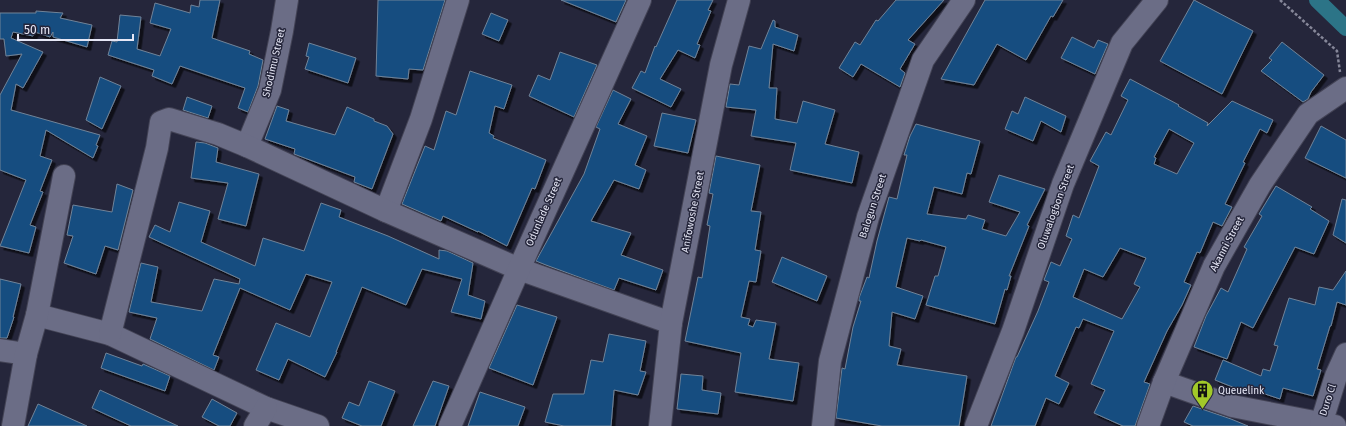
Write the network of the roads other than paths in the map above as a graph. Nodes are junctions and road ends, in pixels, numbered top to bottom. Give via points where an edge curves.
1 (287, 0) edge
2 (458, 0) edge
3 (640, 0) edge
4 (740, 0) edge
5 (964, 0) edge
6 (1158, 0) edge
7 (1343, 83) edge
8 (247, 146) junction
9 (64, 176) dead end
10 (386, 211) junction
11 (519, 269) junction
12 (38, 315) junction
13 (672, 323) junction
14 (110, 334) junction
15 (0, 350) edge
16 (26, 354) junction
17 (1346, 354) edge
18 (1164, 382) junction
19 (260, 417) edge
20 (1328, 425) edge
21 (13, 426) edge
22 (318, 426) edge
23 (450, 426) edge
24 (660, 426) edge
25 (823, 426) edge
26 (976, 426) edge
27 (1148, 426) edge

1 - 8 street, Shodimu Street via 270,90
2 - 10 street via 421,119
3 - 11 street, Odunlade Street
4 - 13 street, Anifowoshe Street via 721,65
5 - 25 street, Balogun Street via 923,60 868,217 830,361
6 - 26 street, Oluwalogbon Street via 1122,44 1116,58 1063,184 1013,331
7 - 18 street, Akanni Street via 1308,114 1260,185 1214,266
8 - 10 street
8 - 14 street via 169,119 161,122
9 - 12 street
10 - 11 street
11 - 13 street
11 - 23 street, Odunlade Street
12 - 14 street
12 - 16 street
13 - 24 street, Anifowoshe Street
14 - 19 street
15 - 16 street
16 - 21 street
17 - 20 street, Duro Cl via 1336,376
18 - 20 street via 1232,406
18 - 27 street, Akanni Street
19 - 22 street

